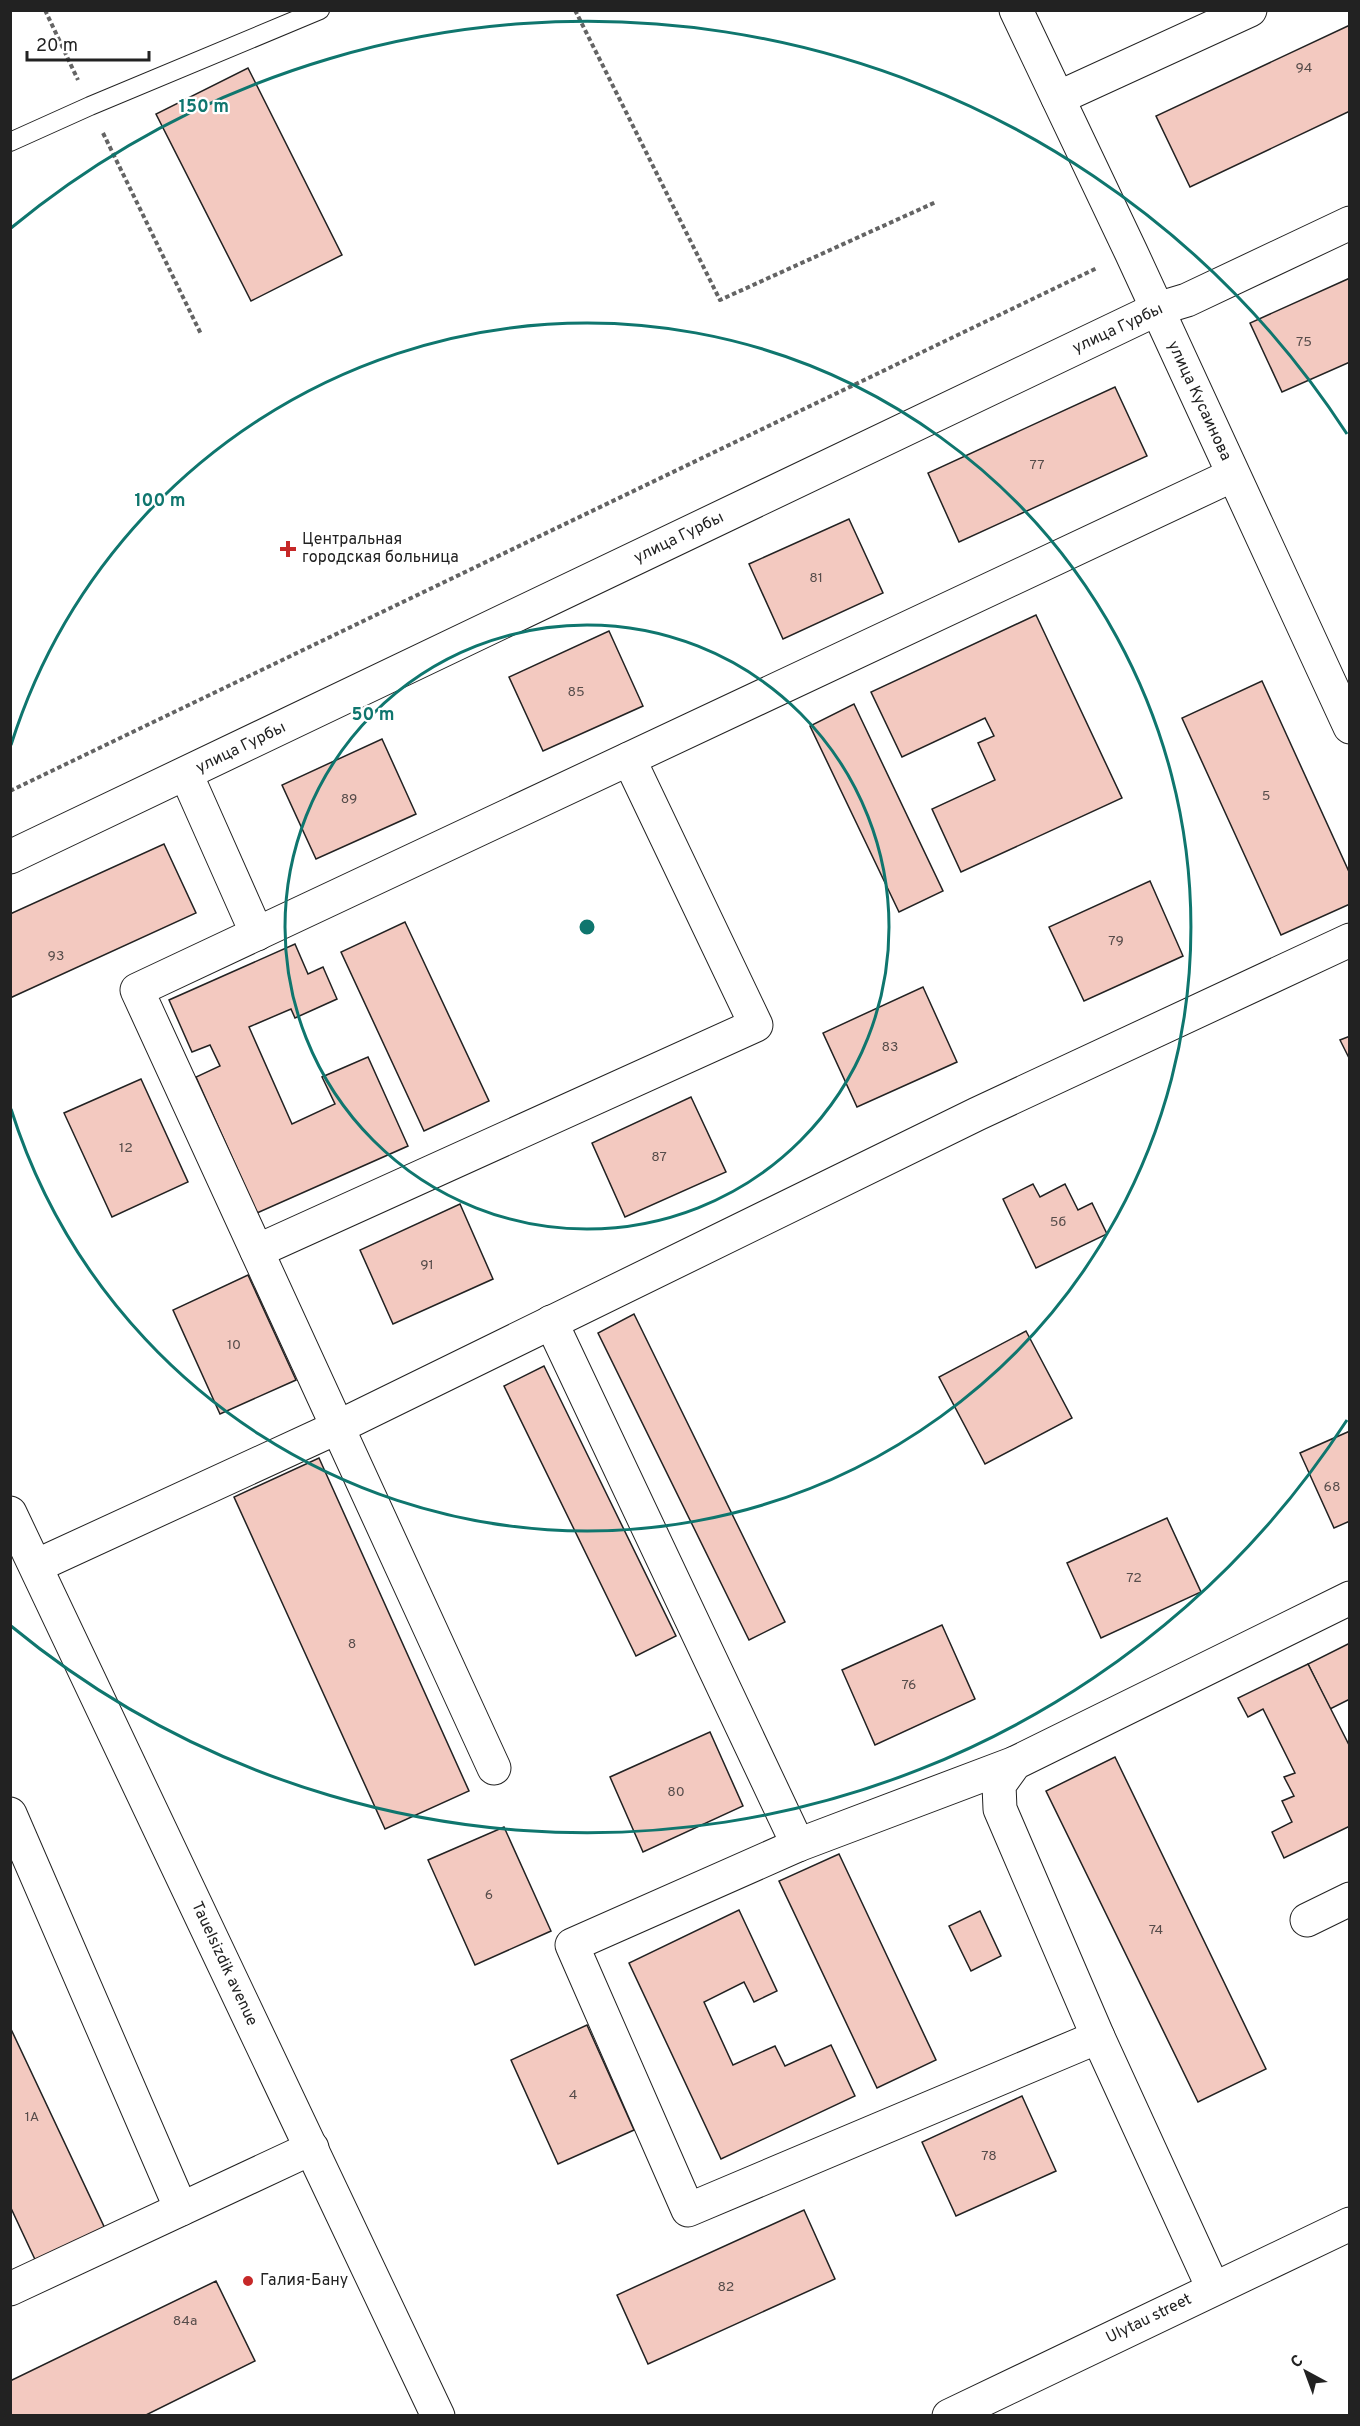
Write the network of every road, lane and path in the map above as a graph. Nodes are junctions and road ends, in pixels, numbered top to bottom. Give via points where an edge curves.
1 (45, 10) edge
2 (320, 10) edge
3 (575, 10) edge
4 (1016, 10) edge
5 (1250, 10) edge
6 (1058, 98) junction
7 (90, 106) junction
8 (10, 142) edge
9 (936, 202) dead end
10 (1350, 223) edge
11 (1131, 252) junction
12 (1157, 309) junction
13 (201, 334) dead end
14 (1233, 475) junction
15 (1350, 727) edge
16 (629, 759) junction
17 (186, 774) junction
18 (10, 791) edge
19 (10, 857) edge
20 (257, 934) junction
21 (1350, 940) edge
22 (257, 1251) junction
23 (551, 1322) junction
24 (338, 1427) junction
25 (10, 1513) edge
26 (36, 1566) junction
27 (1350, 1598) edge
28 (1015, 1763) junction
29 (494, 1768) dead end
30 (10, 1814) edge
31 (798, 1845) junction
32 (1350, 1899) edge
33 (1307, 1920) dead end
34 (1098, 2037) junction
35 (312, 2148) junction
36 (181, 2209) junction
37 (1350, 2224) edge
38 (1213, 2288) junction
39 (10, 2289) edge
40 (967, 2412) edge
41 (438, 2415) edge

1 - 7 path
2 - 7 lane
3 - 9 path via 720,300
4 - 6 street, улица Кусаинова
5 - 6 street
6 - 11 street, улица Кусаинова
7 - 8 lane
7 - 13 path
10 - 12 street, улица Гурбы via 1187,300
11 - 12 street, улица Кусаинова
11 - 18 path
12 - 14 street, улица Кусаинова
12 - 17 street, улица Гурбы
14 - 15 street, улица Кусаинова
14 - 16 street
16 - 20 street
16 - 22 street via 756,1025
17 - 19 street, улица Гурбы
17 - 20 street
20 - 22 street via 138,990
21 - 23 street via 977,1114
22 - 24 street
23 - 24 street
23 - 31 street
24 - 26 street
24 - 29 street
25 - 26 street, Tauelsizdik avenue
26 - 35 street, Tauelsizdik avenue
27 - 28 street
28 - 31 street
28 - 34 street via 999,1785 1000,1809
30 - 36 street
31 - 34 street via 572,1945 687,2210
32 - 33 street
34 - 38 street
35 - 36 street
35 - 41 street, Tauelsizdik avenue
36 - 39 street
37 - 38 street, Ulytau street
38 - 40 street, Ulytau street

